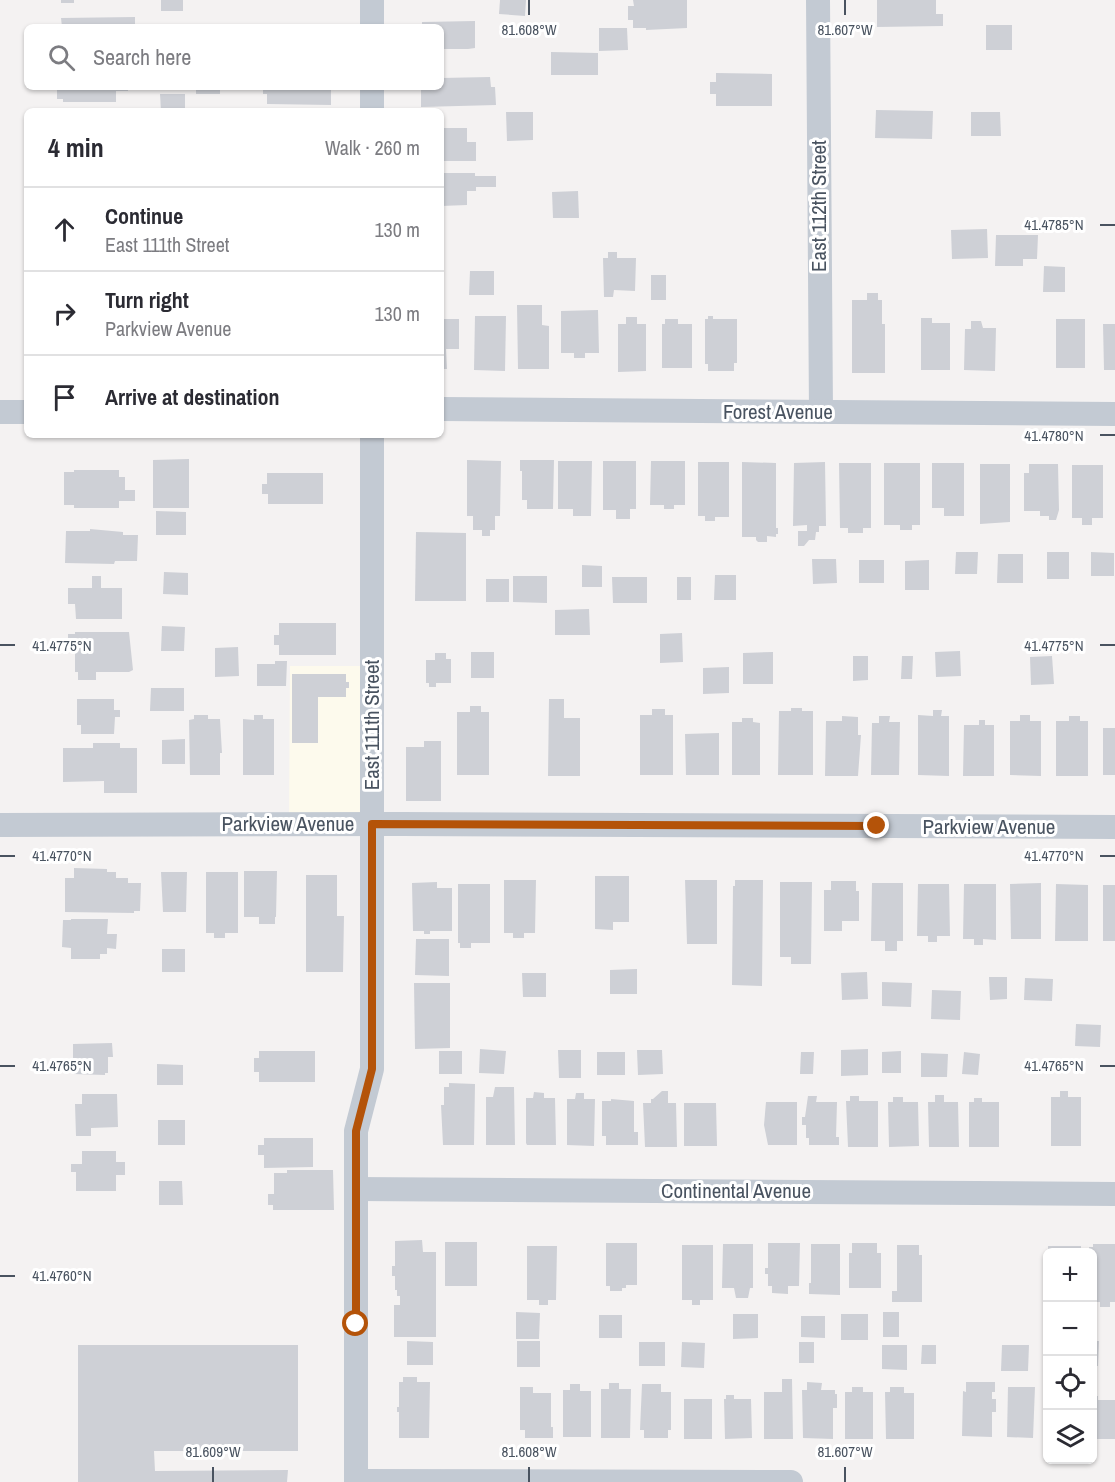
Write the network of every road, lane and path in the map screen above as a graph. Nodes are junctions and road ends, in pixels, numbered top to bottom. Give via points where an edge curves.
1 (372, 0) edge
2 (818, 0) edge
3 (372, 24) edge
4 (372, 90) edge
5 (372, 108) edge
6 (444, 410) edge
7 (0, 412) edge
8 (24, 412) edge
9 (820, 412) junction
10 (1115, 414) edge
11 (372, 438) edge
12 (372, 824) junction
13 (0, 825) edge
14 (1115, 827) edge
15 (356, 1189) junction
16 (1115, 1194) edge
17 (356, 1481) edge
18 (791, 1482) edge

1 - 3 street
2 - 9 street, East 112th Street
4 - 5 street
6 - 9 street, Forest Avenue
7 - 8 street
9 - 10 street, Forest Avenue
11 - 12 street, East 111th Street
12 - 13 street, Parkview Avenue
12 - 14 street, Parkview Avenue
12 - 15 street, East 111th Street via 372,1069 356,1131
15 - 16 street, Continental Avenue
15 - 17 street, East 111th Street
17 - 18 street

